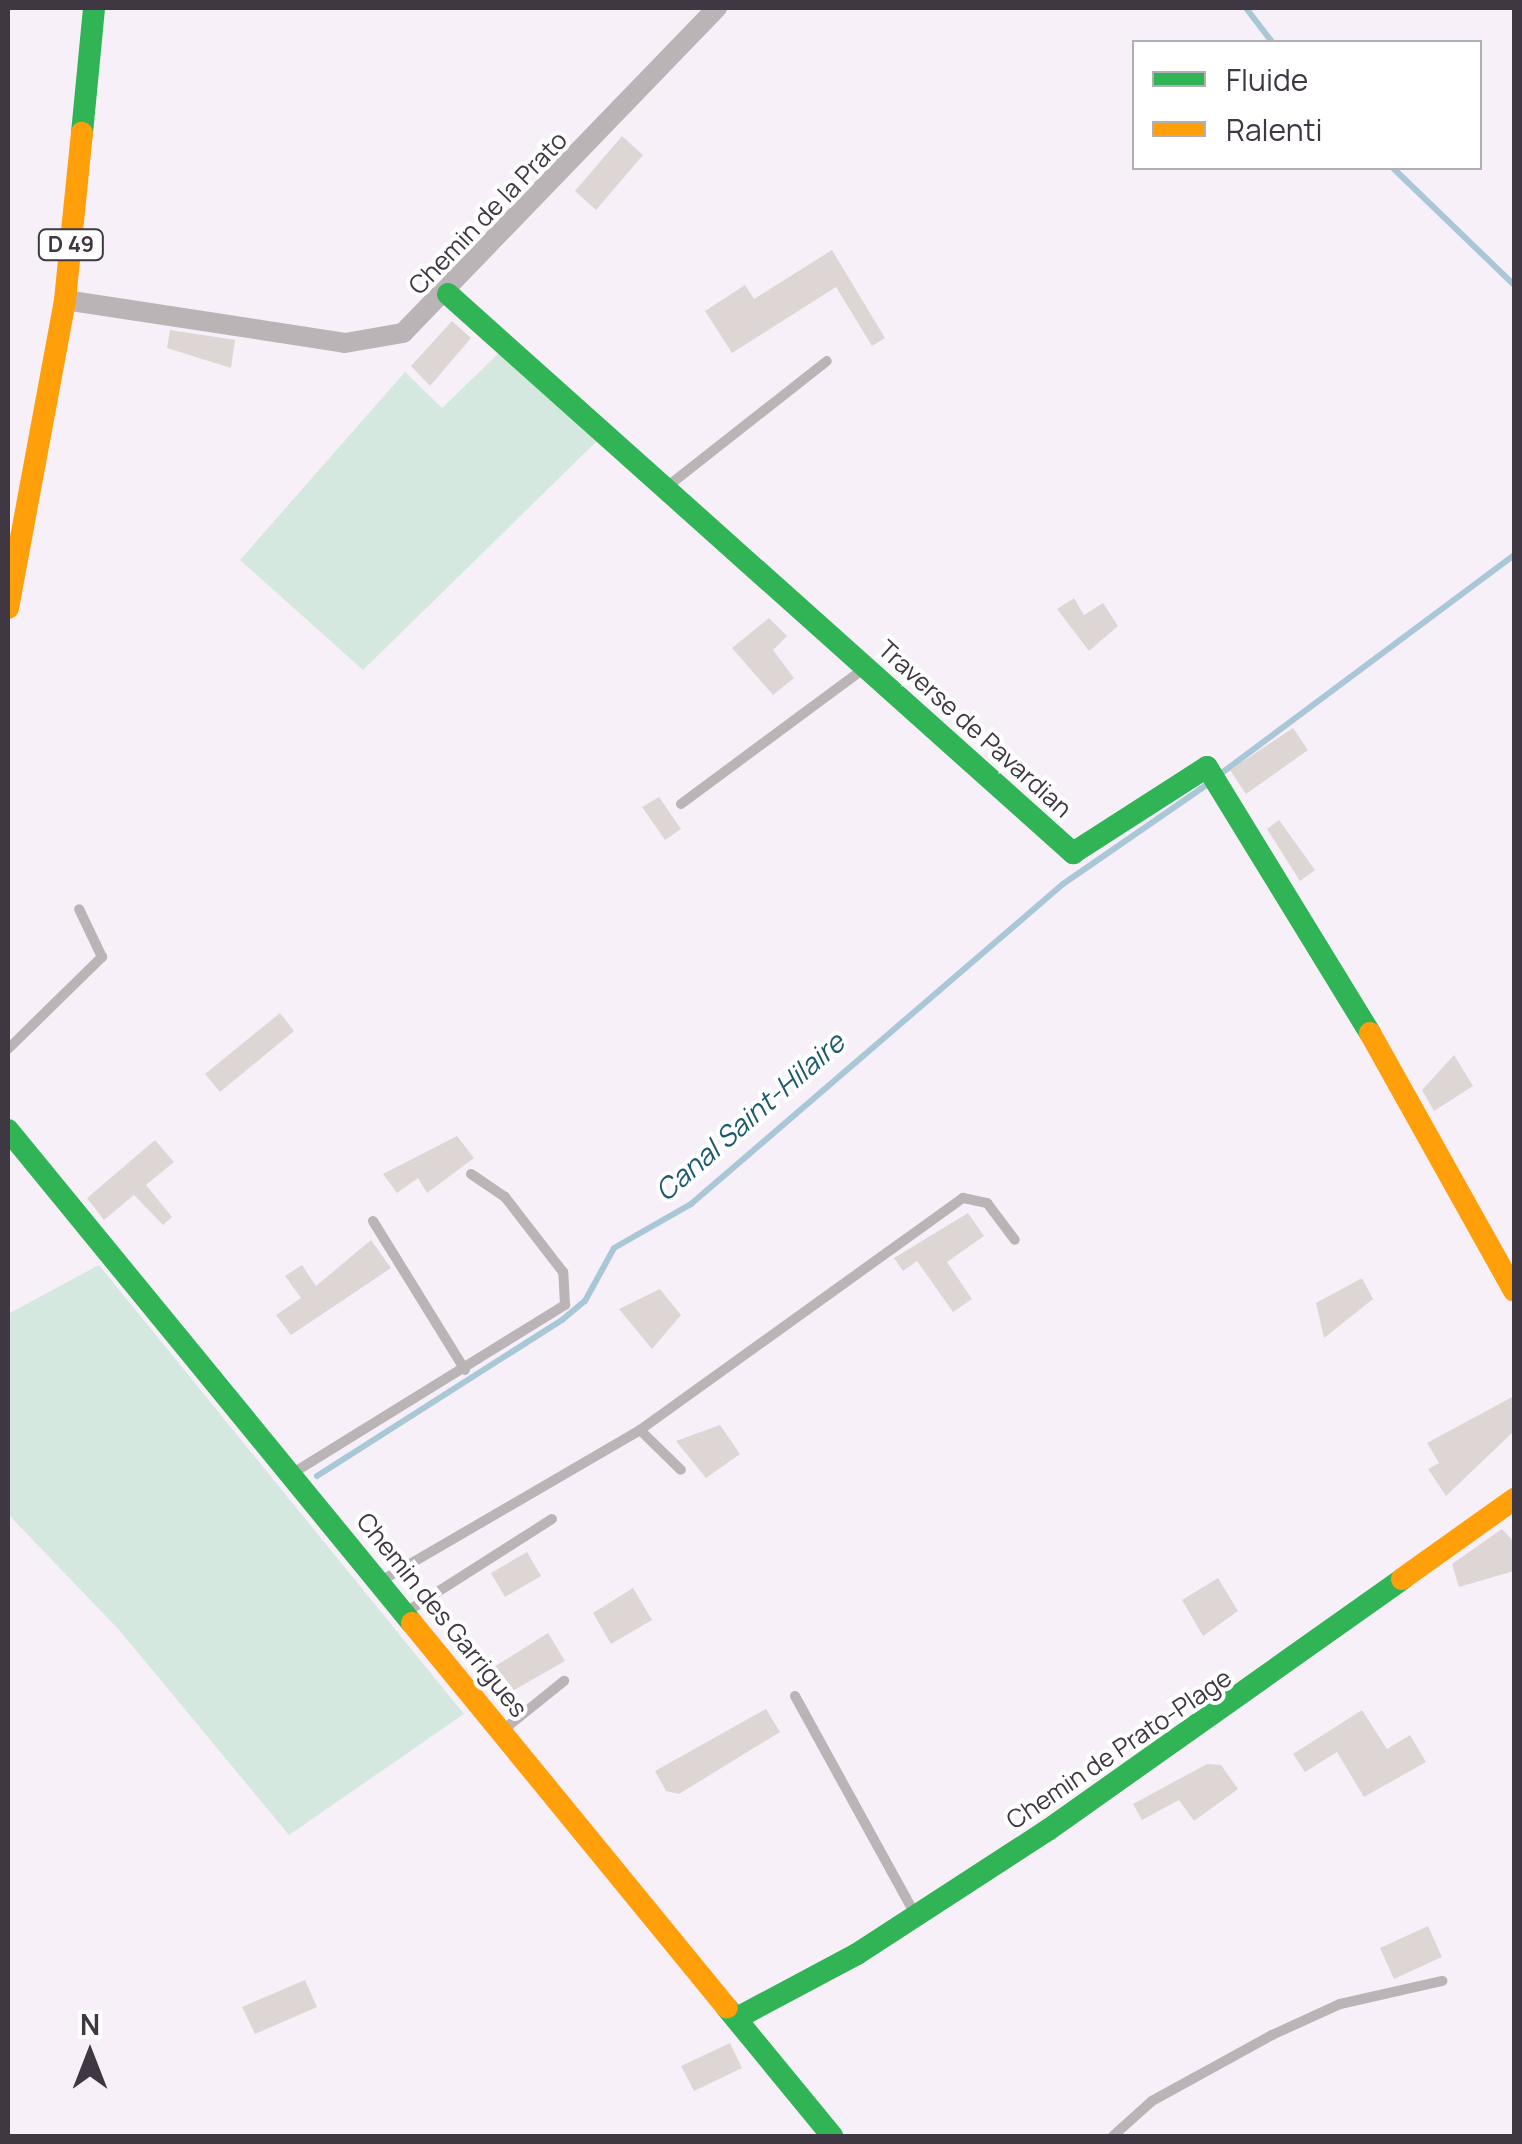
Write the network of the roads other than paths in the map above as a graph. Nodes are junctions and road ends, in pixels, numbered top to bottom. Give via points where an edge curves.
1 (94, 8) edge
2 (717, 8) edge
3 (448, 294) junction
4 (65, 300) junction
5 (827, 361) dead end
6 (667, 487) junction
7 (8, 608) edge
8 (866, 667) junction
9 (681, 804) dead end
10 (79, 909) dead end
11 (8, 1049) edge
12 (8, 1130) edge
13 (472, 1174) dead end
14 (373, 1220) dead end
15 (1015, 1240) dead end
16 (1514, 1291) edge
17 (465, 1370) junction
18 (640, 1430) junction
19 (680, 1470) dead end
20 (292, 1473) junction
21 (1514, 1499) edge
22 (552, 1519) dead end
23 (378, 1583) junction
24 (406, 1613) junction
25 (564, 1681) dead end
26 (795, 1696) dead end
27 (501, 1732) junction
28 (916, 1916) junction
29 (1442, 1981) dead end
30 (737, 2018) junction
31 (832, 2136) edge
32 (1114, 2136) edge

1 - 4 street, D 49
2 - 3 street, Chemin de la Prato
3 - 4 street, Chemin de la Prato via 403,333 345,343
3 - 6 street, Traverse de Pavardian
4 - 7 street, D 49
5 - 6 lane
6 - 8 street, Traverse de Pavardian
8 - 9 lane
8 - 16 street, Traverse de Pavardian via 1073,853 1207,767 1321,946
10 - 11 lane via 102,957
12 - 20 street, Chemin des Garrigues
13 - 17 lane via 505,1197 563,1272 565,1305
14 - 17 lane
15 - 18 lane via 988,1202 964,1198
17 - 20 lane
18 - 19 lane
18 - 23 lane
20 - 23 street, Chemin des Garrigues
21 - 28 street, Chemin de Prato-Plage via 1240,1702
22 - 24 lane
23 - 24 street, Chemin des Garrigues
24 - 27 street, Chemin des Garrigues
25 - 27 lane
26 - 28 lane
27 - 30 street, Chemin des Garrigues
28 - 30 street, Chemin de Prato-Plage
29 - 32 lane via 1340,2004 1272,2035 1152,2101
30 - 31 street, Chemin des Garrigues

